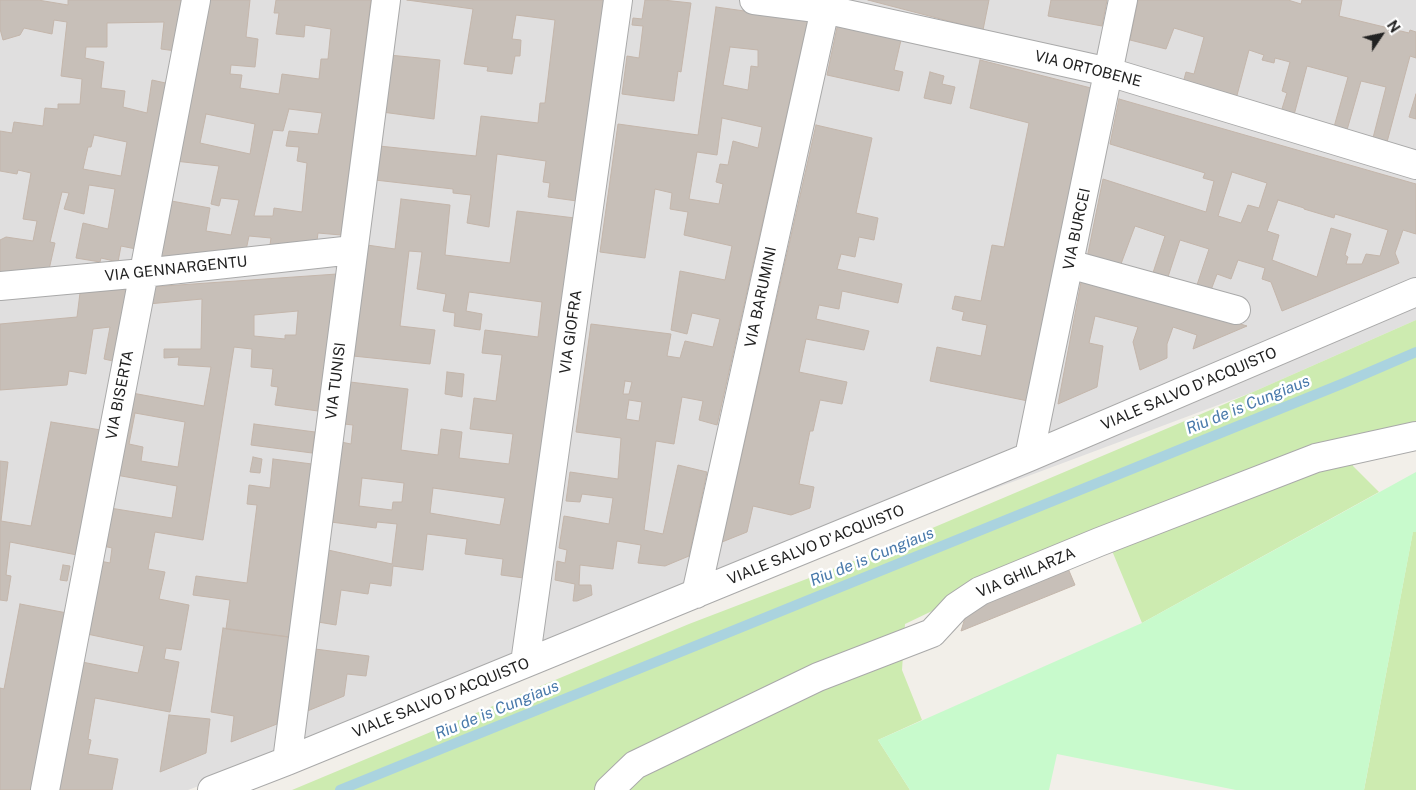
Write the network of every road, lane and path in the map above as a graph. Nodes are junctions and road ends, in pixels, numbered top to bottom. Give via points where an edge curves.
1 (196, 0) edge
2 (386, 0) edge
3 (618, 0) edge
4 (754, 0) edge
5 (1123, 0) edge
6 (825, 5) edge
7 (1109, 72) junction
8 (1416, 165) edge
9 (353, 250) junction
10 (1069, 264) junction
11 (143, 273) junction
12 (0, 286) edge
13 (1416, 292) edge
14 (1236, 310) dead end
15 (1416, 436) edge
16 (1029, 457) junction
17 (696, 594) junction
18 (525, 663) junction
19 (287, 761) junction
20 (45, 790) edge
21 (212, 790) edge
22 (609, 790) edge

1 - 11 street, VIA BISERTA
2 - 9 street, VIA TUNISI
3 - 18 street, VIA GIOFRA
4 - 6 street, VIA ORTOBENE
5 - 7 street, VIA BURCEI
6 - 7 street, VIA ORTOBENE
6 - 17 street, VIA BARUMINI
7 - 8 street, VIA ORTOBENE
7 - 10 street, VIA BURCEI
9 - 11 street, VIA GENNARGENTU
9 - 19 street, VIA TUNISI
10 - 14 street
10 - 16 street, VIA BURCEI
11 - 12 street, VIA GENNARGENTU
11 - 20 street, VIA BISERTA
13 - 16 street, VIALE SALVO D'ACQUISTO
15 - 22 street, VIA GHILARZA via 1316,458 980,591 956,607 932,633 818,677 635,765
16 - 17 street, VIALE SALVO D'ACQUISTO
17 - 18 street, VIALE SALVO D'ACQUISTO
18 - 19 street, VIALE SALVO D'ACQUISTO
19 - 21 street, VIALE SALVO D'ACQUISTO

